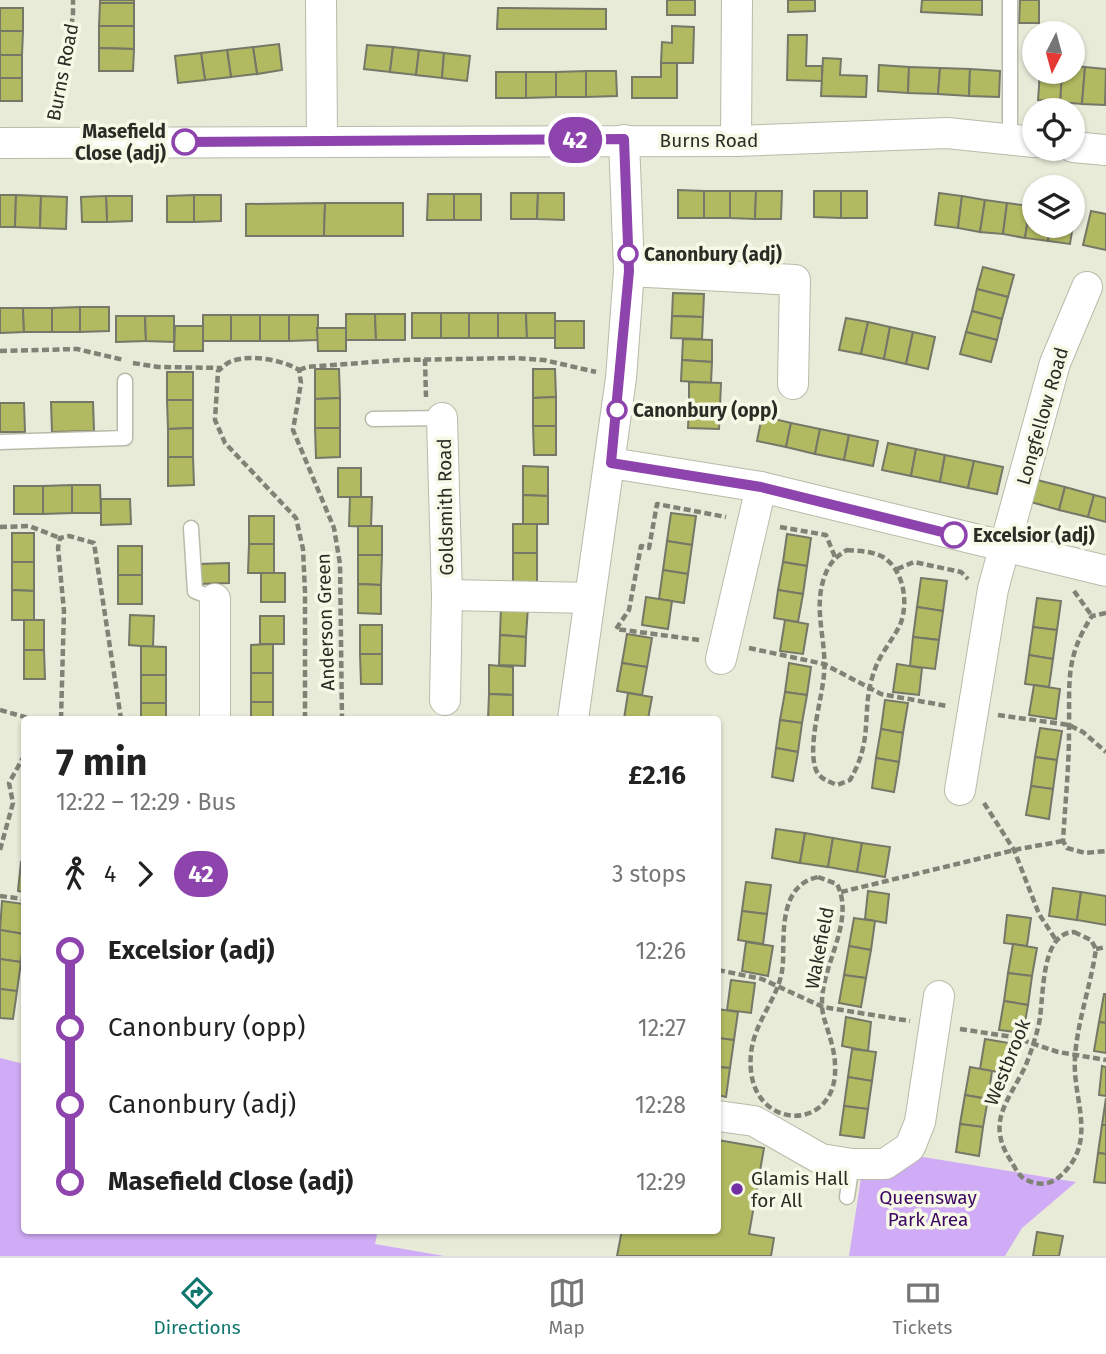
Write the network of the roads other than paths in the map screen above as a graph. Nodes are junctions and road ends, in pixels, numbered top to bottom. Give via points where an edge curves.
1 (321, 0) edge
2 (737, 0) edge
3 (1010, 0) edge
4 (624, 139) junction
5 (322, 140) junction
6 (736, 141) junction
7 (1022, 141) edge
8 (0, 144) edge
9 (1085, 147) edge
10 (1106, 150) edge
11 (629, 271) junction
12 (1087, 287) dead end
13 (125, 381) dead end
14 (793, 384) dead end
15 (373, 419) dead end
16 (435, 419) joint
17 (0, 442) edge
18 (611, 463) junction
19 (761, 487) junction
20 (191, 528) dead end
21 (1006, 548) junction
22 (1106, 571) edge
23 (447, 595) junction
24 (590, 598) junction
25 (215, 599) joint
26 (723, 651) road end
27 (445, 700) dead end
28 (215, 716) edge
29 (573, 716) edge
30 (960, 789) road end
31 (939, 996) dead end
32 (721, 1116) edge
33 (852, 1164) junction
34 (847, 1197) dead end

1 - 5 street
2 - 6 street
3 - 7 lane
4 - 5 street, Burns Road
4 - 6 street, Burns Road
4 - 11 street
5 - 8 street, Burns Road
6 - 7 street, Burns Road via 947,133
9 - 10 street
11 - 14 street via 794,280
11 - 18 street
12 - 21 street, Longfellow Road via 1055,363
13 - 17 lane via 125,438
15 - 16 lane
16 - 23 street, Goldsmith Road
18 - 19 street
18 - 24 street
19 - 21 street
19 - 26 street
20 - 25 lane via 195,591
21 - 22 street
21 - 30 street, Longfellow Road via 993,589
23 - 24 street, Goldsmith Road
23 - 27 street, Goldsmith Road
24 - 29 street
25 - 28 street
31 - 33 street via 920,1122 911,1147 885,1164
32 - 33 street via 754,1121 821,1159
33 - 34 lane

